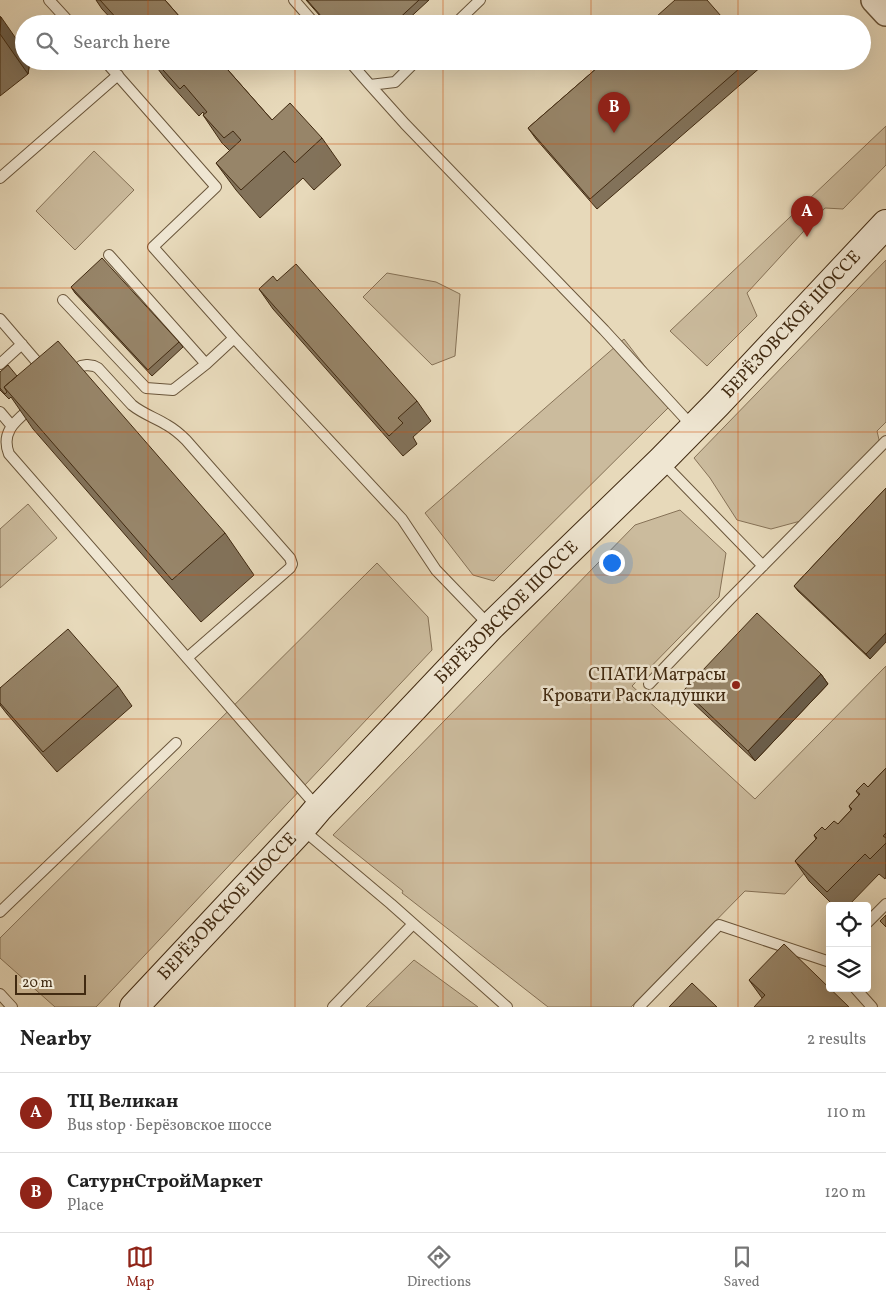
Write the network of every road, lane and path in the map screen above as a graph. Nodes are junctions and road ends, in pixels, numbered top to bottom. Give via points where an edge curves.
1 (49, 0) edge
2 (294, 0) edge
3 (480, 0) edge
4 (874, 0) edge
5 (886, 13) edge
6 (63, 15) edge
7 (307, 15) edge
8 (464, 15) edge
9 (113, 70) edge
10 (357, 70) edge
11 (407, 70) edge
12 (118, 75) junction
13 (370, 85) junction
14 (0, 178) edge
15 (886, 224) edge
16 (109, 254) dead end
17 (63, 300) dead end
18 (0, 319) edge
19 (234, 338) junction
20 (22, 344) junction
21 (0, 364) edge
22 (206, 364) junction
23 (51, 378) edge
24 (64, 379) edge
25 (38, 402) edge
26 (0, 412) edge
27 (11, 425) junction
28 (694, 428) junction
29 (886, 441) edge
30 (661, 461) junction
31 (763, 566) junction
32 (491, 626) junction
33 (187, 658) junction
34 (649, 684) dead end
35 (176, 743) dead end
36 (310, 819) junction
37 (886, 904) edge
38 (0, 912) edge
39 (871, 919) edge
40 (413, 924) junction
41 (826, 960) edge
42 (859, 992) edge
43 (0, 994) edge
44 (12, 1007) edge
45 (134, 1007) edge
46 (333, 1007) edge
47 (507, 1007) edge
48 (639, 1007) edge
49 (872, 1007) edge

1 - 6 lane
2 - 7 lane
3 - 8 lane
4 - 5 street
9 - 12 lane
10 - 13 lane
11 - 13 lane via 395,82
12 - 14 lane
12 - 19 lane via 216,187 153,247
13 - 28 lane
15 - 28 main road, БЕРЁЗОВСКОЕ ШОССЕ
16 - 22 lane
17 - 22 lane via 146,388 174,390
18 - 20 lane
19 - 22 lane
19 - 32 lane via 402,519 436,570
20 - 21 lane
20 - 23 lane
24 - 33 lane via 82,366 98,368 132,406 174,429 186,440 290,558 290,568
25 - 27 lane
26 - 27 lane
27 - 33 lane via 6,436 9,454
28 - 30 main road, БЕРЁЗОВСКОЕ ШОССЕ
29 - 31 lane
30 - 31 lane
30 - 32 main road, БЕРЁЗОВСКОЕ ШОССЕ
31 - 34 lane
32 - 36 main road, БЕРЁЗОВСКОЕ ШОССЕ
33 - 36 lane
35 - 38 lane
36 - 40 lane
36 - 45 main road, БЕРЁЗОВСКОЕ ШОССЕ
37 - 39 lane
40 - 46 lane
40 - 47 lane
41 - 48 lane via 719,925
42 - 49 lane
43 - 44 lane

